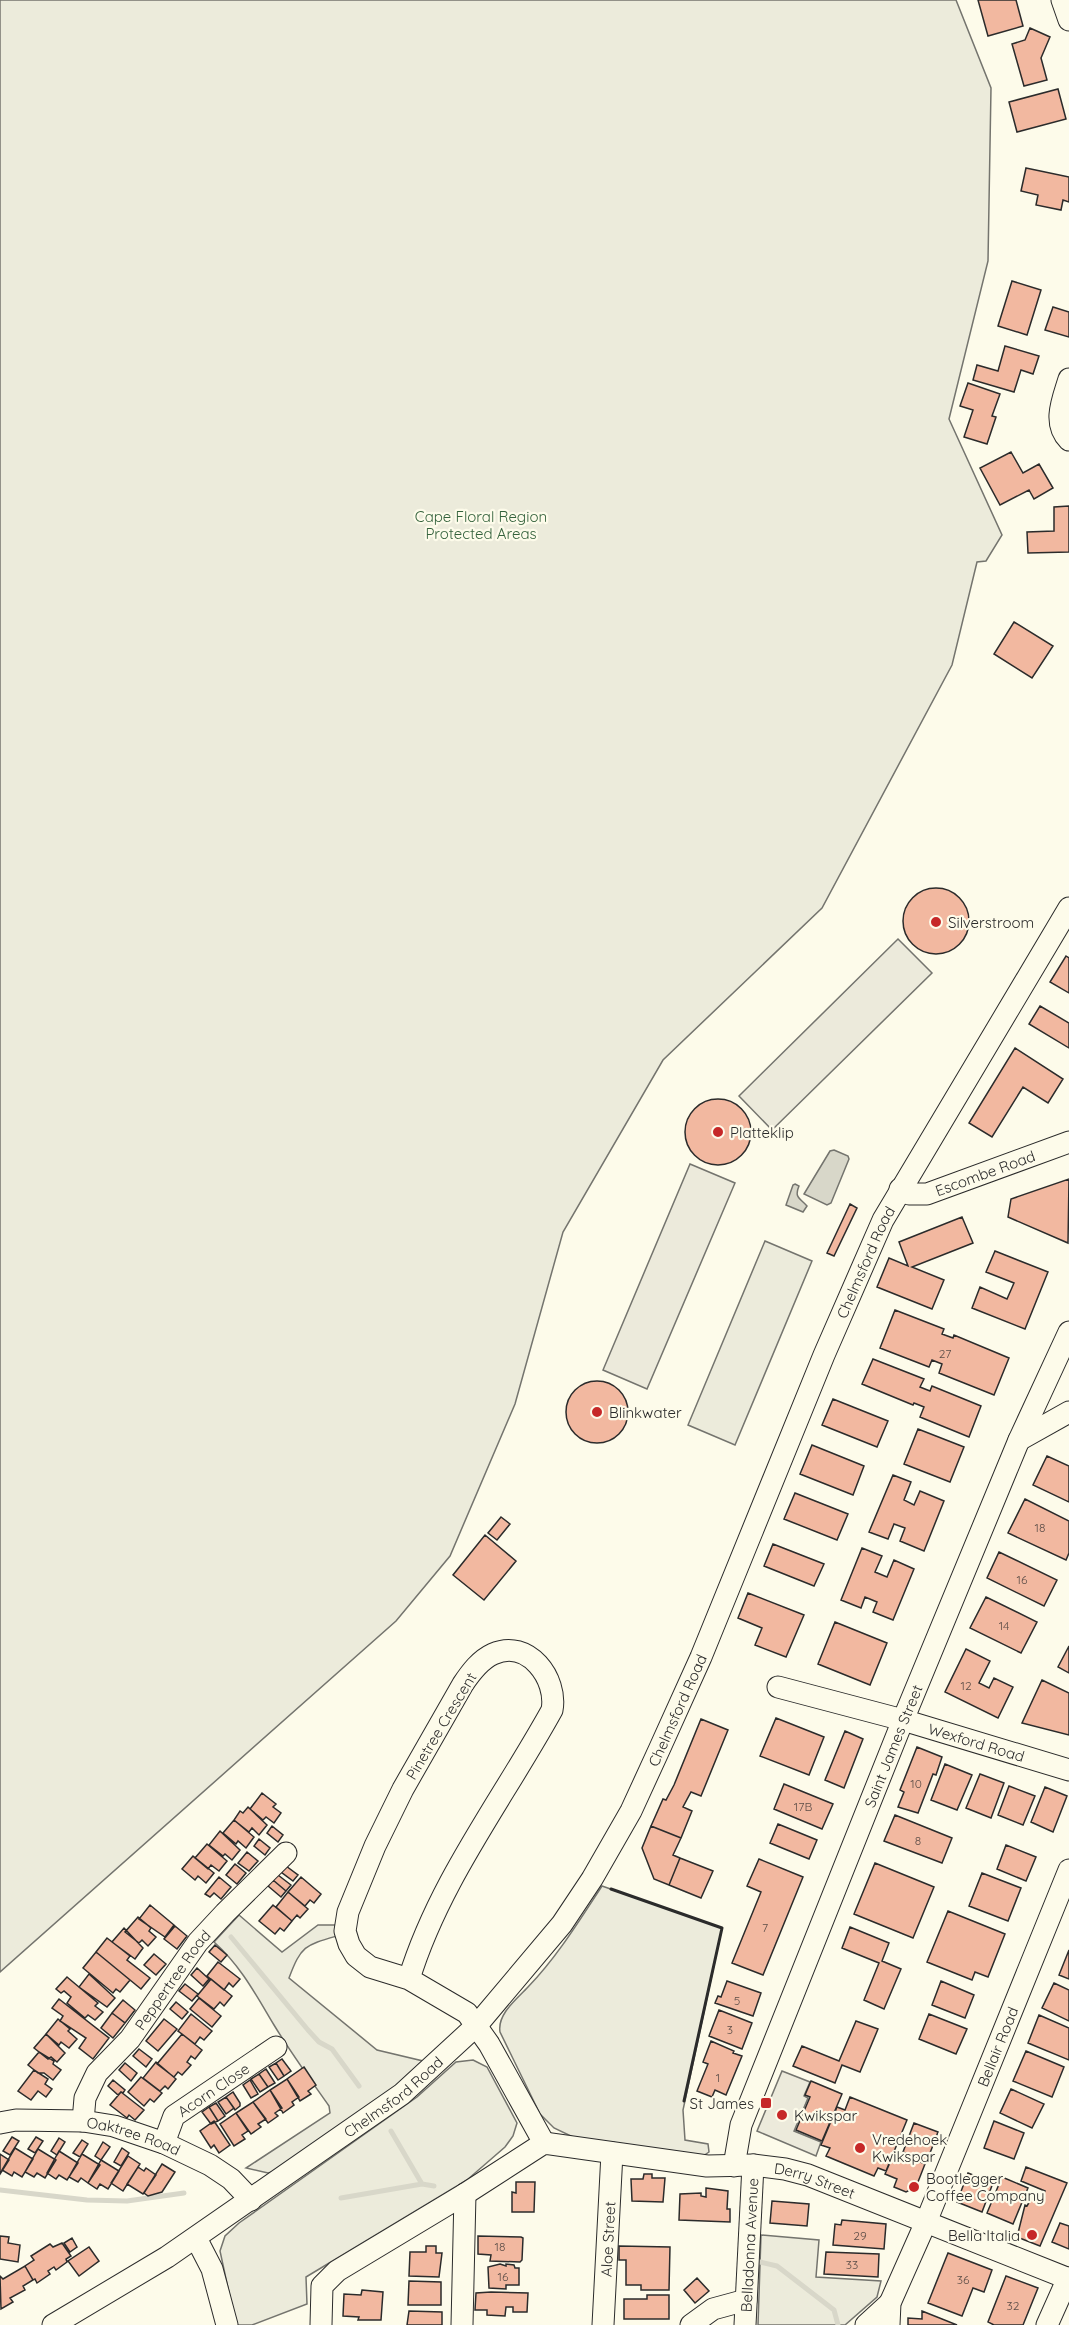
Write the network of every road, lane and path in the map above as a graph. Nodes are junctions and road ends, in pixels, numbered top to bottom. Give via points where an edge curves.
1 (1062, 0) edge
2 (1069, 20) edge
3 (1069, 379) edge
4 (1069, 440) edge
5 (1069, 908) edge
6 (1069, 1142) edge
7 (900, 1189) junction
8 (1069, 1332) edge
9 (1044, 1385) junction
10 (1069, 1400) edge
11 (1069, 1412) edge
12 (1019, 1440) junction
13 (778, 1687) dead end
14 (903, 1720) junction
15 (1069, 1770) edge
16 (286, 1853) dead end
17 (1069, 1870) edge
18 (409, 1979) junction
19 (477, 2025) junction
20 (276, 2046) dead end
21 (83, 2121) junction
22 (0, 2123) edge
23 (164, 2143) junction
24 (544, 2143) junction
25 (612, 2153) junction
26 (744, 2165) junction
27 (465, 2194) junction
28 (251, 2200) junction
29 (926, 2222) junction
30 (195, 2238) junction
31 (1068, 2279) edge
32 (746, 2300) junction
33 (890, 2303) junction
34 (53, 2325) edge
35 (227, 2325) edge
36 (321, 2325) edge
37 (462, 2325) edge
38 (603, 2325) edge
39 (691, 2325) edge
40 (745, 2325) edge
41 (866, 2325) edge
42 (889, 2325) edge
43 (1047, 2325) edge

1 - 2 street
3 - 4 street via 1059,412 1060,425
5 - 7 street, Chelmsford Road
6 - 7 street, Escombe Road via 927,1194 909,1194
7 - 19 street, Chelmsford Road via 828,1345 700,1657 631,1811 562,1924
8 - 9 street, Saint James Street
9 - 10 street via 1058,1397
9 - 12 street, Saint James Street
11 - 12 street
12 - 14 street, Saint James Street
13 - 14 street, Wexford Road
14 - 15 street, Wexford Road
14 - 26 street, Saint James Street via 741,2125
16 - 21 street, Peppertree Road via 198,1942 130,2039 97,2073 85,2098
17 - 29 street, Bellair Road
18 - 18 street, Pinetree Crescent via 370,1967 357,1956 345,1931 348,1912 398,1798 463,1684 471,1672 494,1654 517,1653 535,1660 548,1676 552,1710 448,1884
18 - 19 street, Pinetree Crescent via 460,2007
19 - 24 street
19 - 28 street, Chelmsford Road via 402,2094
20 - 23 street, Acorn Close via 174,2116
21 - 22 street, Oaktree Road
21 - 23 street, Oaktree Road via 114,2126
23 - 28 street, Oaktree Road via 210,2165
24 - 25 street, Derry Street
24 - 27 street
25 - 26 street, Derry Street via 707,2166
25 - 38 street, Aloe Street
26 - 29 street, Derry Street via 808,2175
26 - 32 street, Belladonna Avenue
27 - 36 street via 337,2271 322,2286
27 - 37 street
28 - 30 street, Chelmsford Road
29 - 31 street, Derry Street
29 - 33 street, Bellair Road
30 - 34 street, Chelmsford Road
30 - 35 street via 212,2269
31 - 43 street
32 - 39 street via 713,2309
32 - 40 street, Belladonna Avenue
33 - 41 street
33 - 42 street

